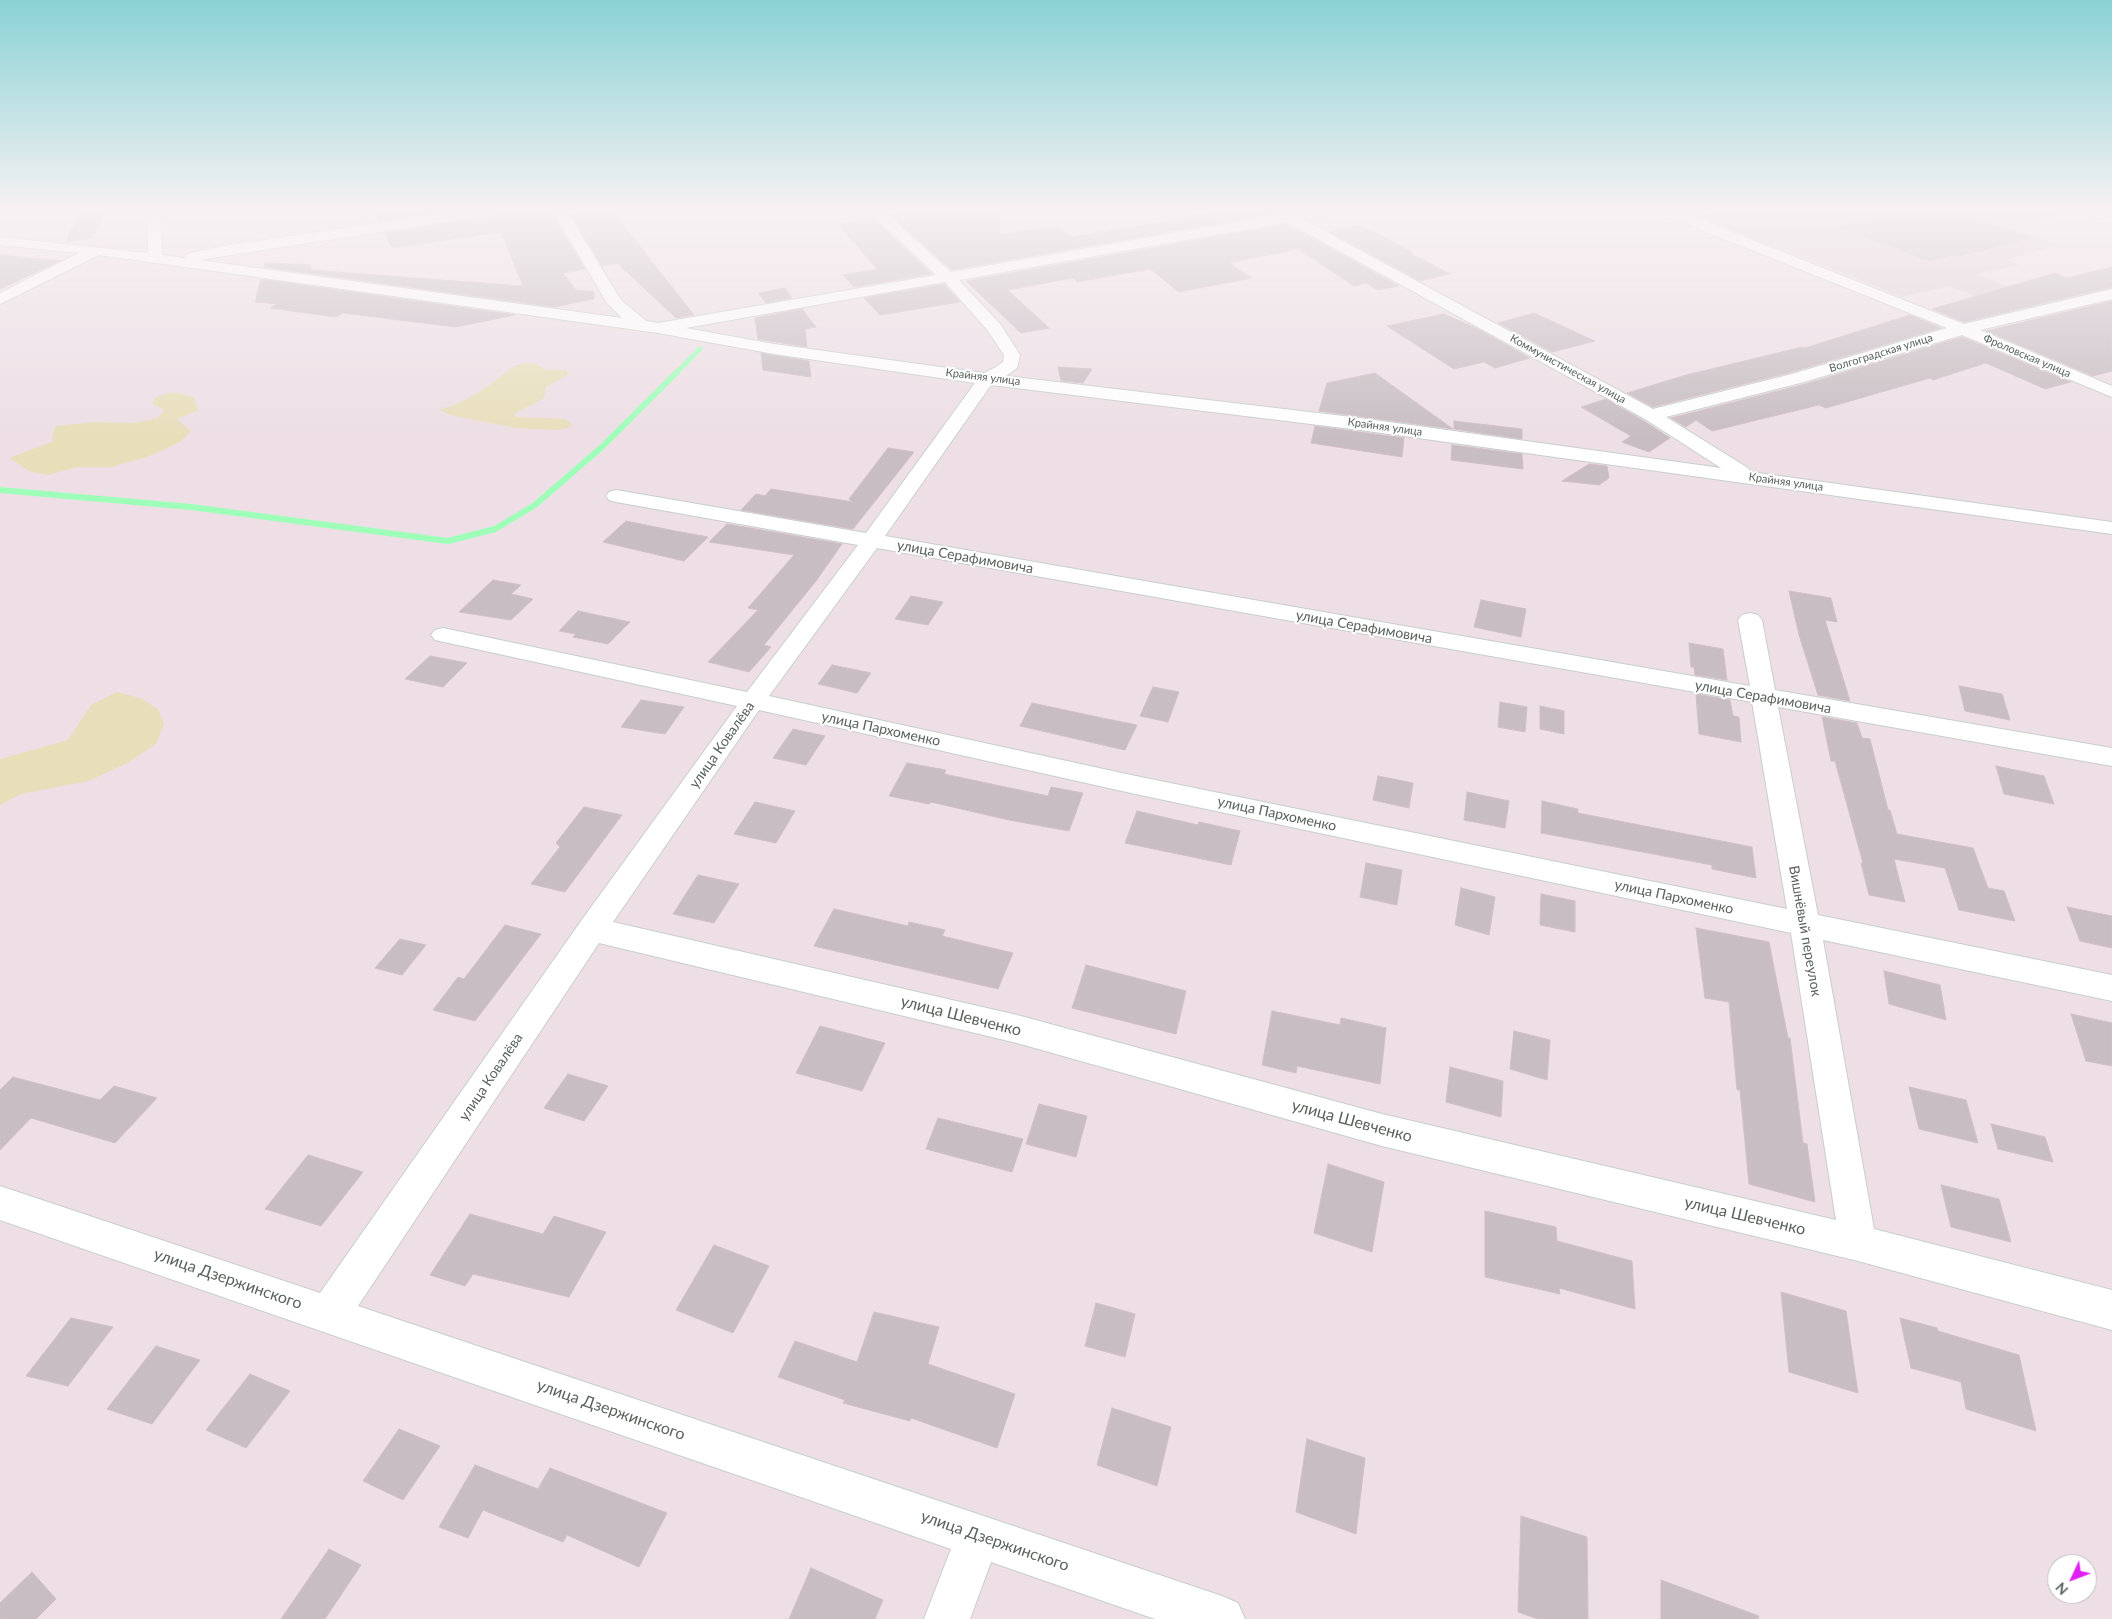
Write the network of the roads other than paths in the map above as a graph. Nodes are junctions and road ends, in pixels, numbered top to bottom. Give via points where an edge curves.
1 (25, 286) edge
2 (357, 286) edge
3 (604, 286) edge
4 (904, 286) edge
5 (955, 286) edge
6 (1414, 286) edge
7 (1854, 286) edge
8 (2112, 294) edge
9 (0, 299) edge
10 (639, 323) junction
11 (658, 328) junction
12 (1963, 329) junction
13 (986, 378) junction
14 (2112, 392) edge
15 (1651, 415) junction
16 (1750, 477) junction
17 (616, 496) dead end
18 (2112, 528) edge
19 (872, 540) junction
20 (1750, 620) dead end
21 (444, 635) dead end
22 (1763, 697) junction
23 (753, 700) junction
24 (2112, 757) edge
25 (1805, 924) junction
26 (592, 929) junction
27 (2112, 988) edge
28 (0, 1203) edge
29 (1858, 1243) junction
30 (2112, 1310) edge
31 (330, 1314) junction
32 (979, 1535) junction
33 (947, 1619) edge
34 (1222, 1619) edge

1 - 9 street
2 - 10 street
3 - 10 street via 624,314
4 - 11 street
5 - 13 street, улица Ковалёва via 995,328 1012,355 1011,364 1002,372
6 - 15 street, Коммунистическая улица
7 - 12 street, Фроловская улица
8 - 12 street, Волгоградская улица
10 - 11 street, Крайняя улица
11 - 13 street, Крайняя улица via 774,349
12 - 14 street, Фроловская улица
12 - 15 street, Волгоградская улица via 1798,378
13 - 16 street, Крайняя улица via 1237,408
13 - 19 street, улица Ковалёва
15 - 16 street, Коммунистическая улица
16 - 18 street, Крайняя улица
17 - 19 street, улица Серафимовича
19 - 22 street, улица Серафимовича
19 - 23 street, улица Ковалёва
20 - 22 street, Вишнёвый переулок
21 - 23 street, улица Пархоменко
22 - 24 street, улица Серафимовича
22 - 25 street, Вишнёвый переулок
23 - 25 street, улица Пархоменко via 1140,786
23 - 26 street, улица Ковалёва
25 - 27 street, улица Пархоменко
25 - 29 street, Вишнёвый переулок
26 - 29 street, улица Шевченко via 1017,1029 1382,1130
26 - 31 street, улица Ковалёва
28 - 31 street, улица Дзержинского
29 - 30 street, улица Шевченко
31 - 32 street, улица Дзержинского
32 - 33 street
32 - 34 street, улица Дзержинского

